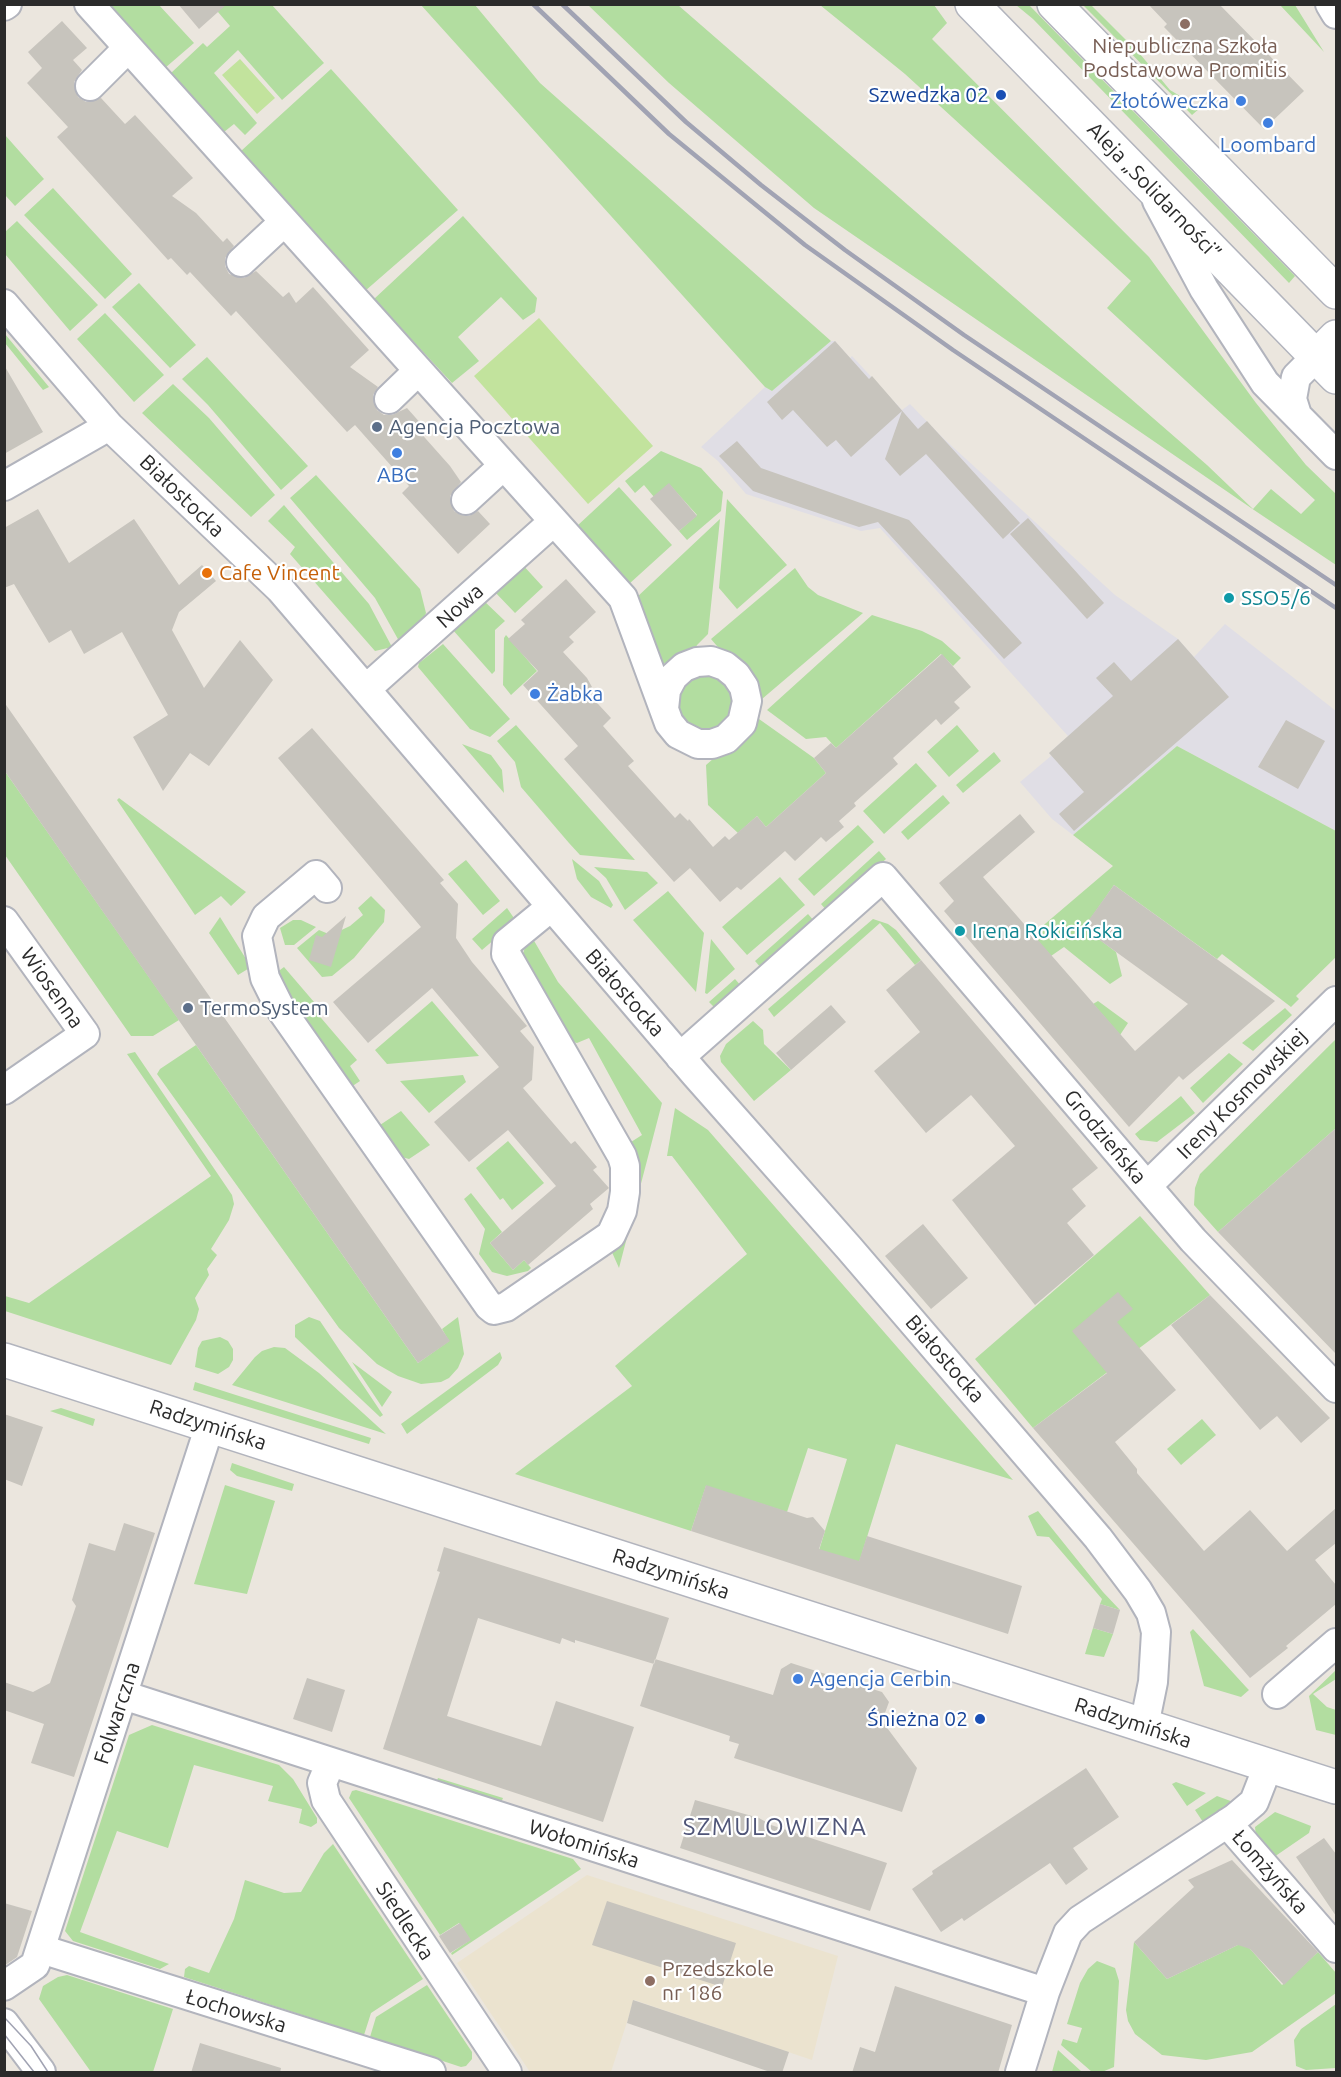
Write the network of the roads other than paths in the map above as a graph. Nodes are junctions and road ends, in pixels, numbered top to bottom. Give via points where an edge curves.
1 (89, 4) edge
2 (972, 4) edge
3 (1054, 4) edge
4 (1330, 4) edge
5 (1336, 14) edge
6 (128, 48) junction
7 (90, 86) dead end
8 (1147, 183) junction
9 (284, 222) junction
10 (241, 262) dead end
11 (1336, 292) edge
12 (4, 304) edge
13 (1330, 357) edge
14 (418, 371) junction
15 (389, 399) dead end
16 (1297, 416) junction
17 (109, 426) junction
18 (1336, 455) edge
19 (503, 466) junction
20 (4, 486) edge
21 (466, 500) dead end
22 (553, 522) junction
23 (366, 689) junction
24 (664, 709) dead end
25 (327, 888) dead end
26 (551, 907) junction
27 (4, 921) edge
28 (1336, 1001) edge
29 (680, 1056) junction
30 (4, 1090) edge
31 (1147, 1186) junction
32 (4, 1360) edge
33 (1336, 1388) edge
34 (210, 1425) junction
35 (1336, 1643) edge
36 (1277, 1694) dead end
37 (123, 1695) junction
38 (1144, 1726) junction
39 (330, 1764) junction
40 (1268, 1766) junction
41 (1336, 1787) edge
42 (1227, 1823) junction
43 (1336, 1948) edge
44 (41, 1949) junction
45 (4, 1986) edge
46 (1045, 1992) junction
47 (4, 2023) edge
48 (499, 2070) edge
49 (41, 2073) edge
50 (431, 2073) edge
51 (1020, 2073) edge

1 - 6 street
2 - 8 street, Aleja „Solidarności”
3 - 11 street
4 - 5 street
6 - 7 street
6 - 9 street
8 - 13 street, Aleja „Solidarności” via 1257,298
8 - 16 street via 1238,345 1265,383
9 - 10 street
9 - 14 street
12 - 17 street, Białostocka
13 - 16 street via 1294,381 1292,399
14 - 15 street
14 - 19 street
16 - 18 street
17 - 20 street
17 - 23 street, Białostocka via 280,589
19 - 21 street
19 - 22 street
22 - 23 street, Nowa
22 - 24 street via 623,598
23 - 26 street, Białostocka
25 - 26 street via 316,875 266,917 257,936 265,978 280,1008 494,1310 506,1307 611,1235 625,1192 622,1156 506,954 507,943
26 - 29 street, Białostocka
27 - 30 street, Wiosenna via 85,1034
28 - 31 street, Ireny Kosmowskiej
29 - 31 street, Grodzieńska via 883,877
29 - 38 street, Białostocka via 929,1340 1098,1538 1138,1591 1151,1613 1156,1632 1153,1682
31 - 33 street, Grodzieńska via 1193,1240
32 - 34 street, Radzymińska
34 - 37 street, Folwarczna
34 - 38 street, Radzymińska
35 - 36 street
37 - 39 street, Wołomińska
37 - 44 street, Folwarczna
38 - 40 street, Radzymińska
39 - 46 street, Wołomińska
39 - 48 street, Siedlecka via 322,1783 326,1800
40 - 41 street, Radzymińska
40 - 42 street via 1254,1802
42 - 43 street, Łomżyńska
42 - 46 street via 1080,1920 1060,1949
44 - 45 street, Folwarczna via 35,1965
44 - 50 street, Łochowska
46 - 51 street
47 - 49 street

